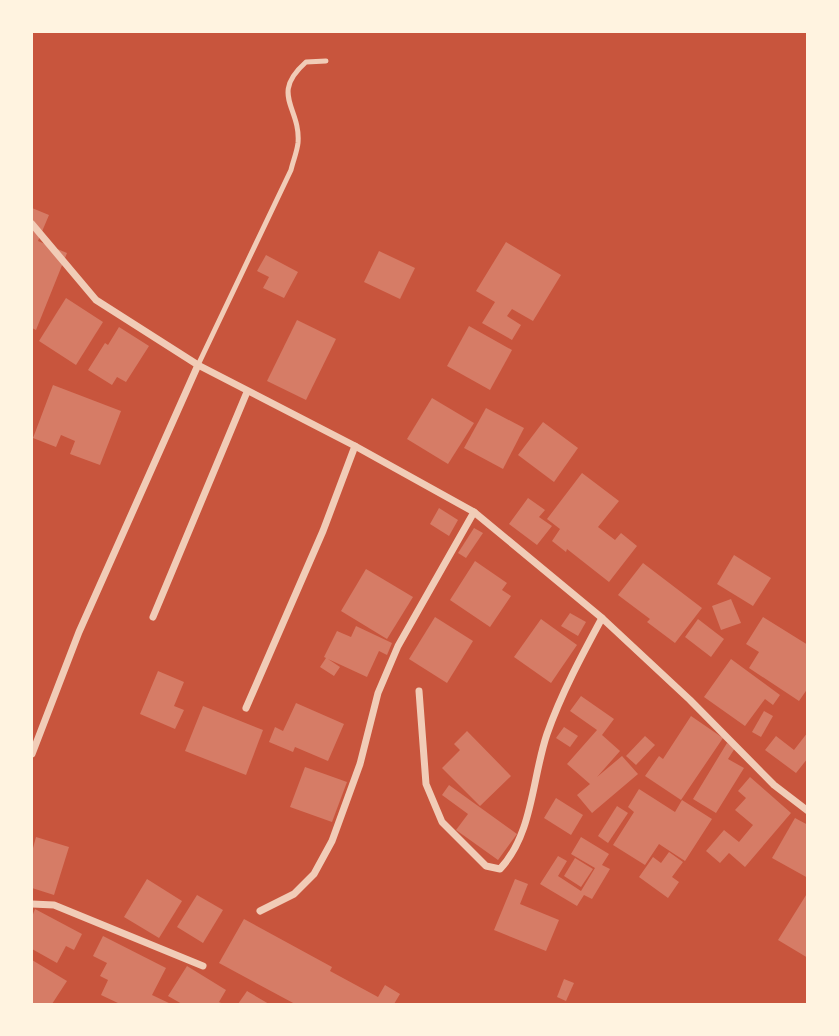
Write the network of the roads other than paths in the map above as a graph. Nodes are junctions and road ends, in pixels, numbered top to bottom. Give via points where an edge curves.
1 (326, 61) dead end
2 (32, 225) edge
3 (198, 365) junction
4 (247, 391) junction
5 (355, 446) junction
6 (474, 512) junction
7 (153, 617) dead end
8 (602, 618) junction
9 (419, 691) dead end
10 (246, 708) dead end
11 (32, 754) edge
12 (807, 811) edge
13 (32, 904) edge
14 (260, 911) dead end
15 (203, 966) dead end

1 - 3 lane via 306,62 294,72 286,95 298,142 290,170
2 - 3 street via 96,300
3 - 4 street
3 - 11 street via 79,632
4 - 5 street
4 - 7 street
5 - 6 street
5 - 10 street
6 - 8 street
6 - 14 street via 398,646 378,693 332,841 314,874 294,894
8 - 9 street via 547,734 513,855 499,869 486,866 442,822 426,784
8 - 12 street via 774,785
13 - 15 street via 54,905

